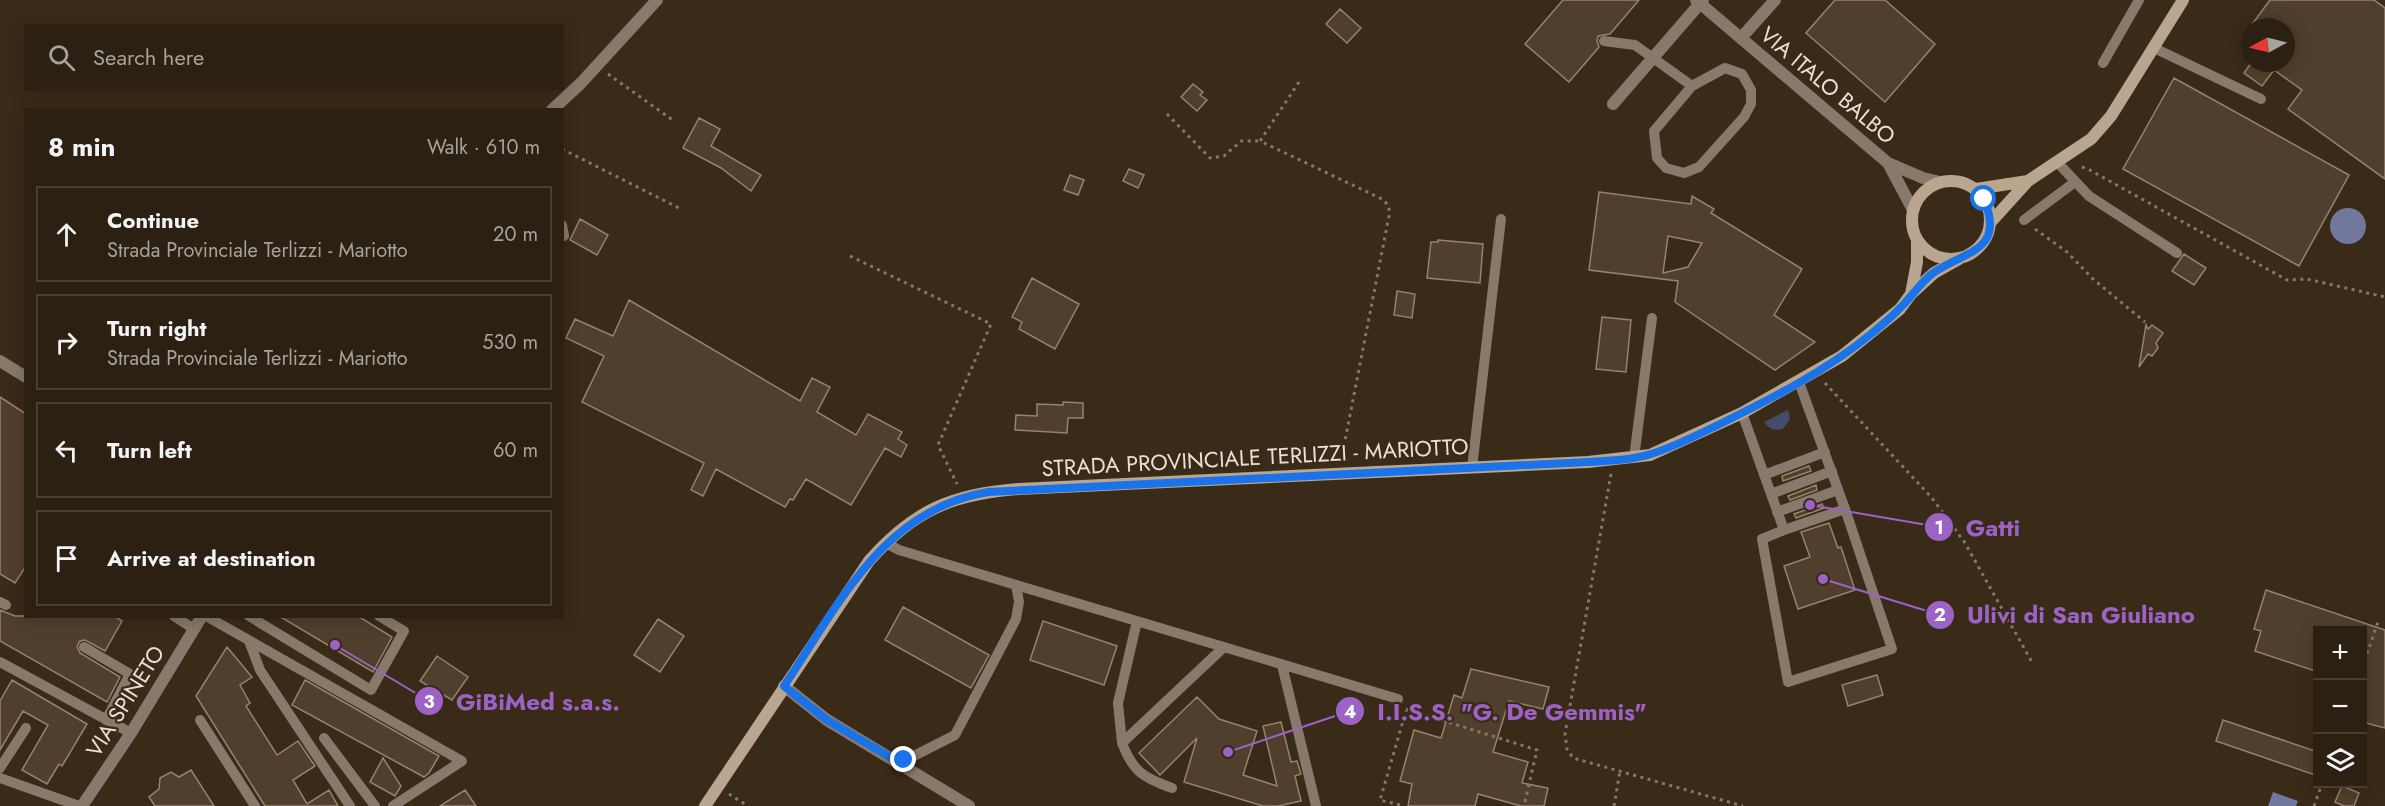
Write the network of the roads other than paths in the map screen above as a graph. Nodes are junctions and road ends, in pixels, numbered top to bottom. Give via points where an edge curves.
1 (657, 0) edge
2 (1775, 0) edge
3 (2139, 0) edge
4 (2183, 0) edge
5 (1699, 1) edge
6 (1741, 38) junction
7 (1604, 41) dead end
8 (2154, 48) junction
9 (1652, 57) junction
10 (2103, 63) dead end
11 (1692, 86) junction
12 (2261, 99) dead end
13 (1612, 104) dead end
14 (554, 108) edge
15 (1888, 163) junction
16 (2058, 163) junction
17 (2028, 181) junction
18 (1940, 182) junction
19 (2075, 182) junction
20 (1976, 189) junction
21 (1913, 210) junction
22 (1501, 219) dead end
23 (2024, 220) road end
24 (1990, 223) junction
25 (1917, 241) junction
26 (2177, 253) dead end
27 (1959, 259) junction
28 (1911, 294) junction
29 (1652, 318) dead end
30 (0, 362) edge
31 (24, 376) edge
32 (1799, 381) junction
33 (1742, 413) junction
34 (1825, 452) junction
35 (1634, 458) junction
36 (1472, 468) junction
37 (1832, 471) junction
38 (1764, 475) junction
39 (1838, 490) junction
40 (1771, 494) junction
41 (1845, 508) junction
42 (1777, 512) junction
43 (1784, 530) junction
44 (886, 543) junction
45 (1016, 585) junction
46 (177, 618) edge
47 (202, 618) edge
48 (208, 618) edge
49 (252, 618) edge
50 (382, 618) edge
51 (1137, 621) junction
52 (194, 629) junction
53 (249, 641) junction
54 (84, 646) dead end
55 (1224, 647) junction
56 (0, 662) edge
57 (1282, 665) junction
58 (784, 686) junction
59 (1398, 699) road end
60 (106, 720) junction
61 (200, 720) dead end
62 (26, 728) dead end
63 (131, 733) junction
64 (324, 738) dead end
65 (1122, 743) junction
66 (900, 763) junction
67 (0, 768) edge
68 (0, 778) edge
69 (1172, 788) dead end
70 (80, 806) edge
71 (255, 806) edge
72 (350, 806) edge
73 (375, 806) edge
74 (393, 806) edge
75 (705, 806) edge
76 (969, 806) edge
77 (1316, 806) edge

1 - 14 street
2 - 6 street, VIA ITALO BALBO
3 - 10 lane
4 - 8 main road, STRADA PROVINCIALE TERLIZZI - MARIOTTO
5 - 6 street, VIA ITALO BALBO
5 - 9 street, VIA ITALO BALBO
6 - 15 street, VIA ITALO BALBO
7 - 9 lane via 1635,45
8 - 12 lane
8 - 16 main road, STRADA PROVINCIALE TERLIZZI - MARIOTTO via 2111,116 2091,139
9 - 11 lane
9 - 13 street, VIA ITALO BALBO
11 - 11 lane via 1725,68 1742,74 1751,90 1750,105 1699,167 1684,173 1666,168 1656,158 1654,131
15 - 18 street
15 - 21 street
16 - 17 main road, STRADA PROVINCIALE TERLIZZI - MARIOTTO
16 - 19 lane
17 - 20 main road, STRADA PROVINCIALE TERLIZZI - MARIOTTO
17 - 24 main road, STRADA PROVINCIALE TERLIZZI - MARIOTTO
18 - 20 main road, STRADA PROVINCIALE TERLIZZI - MARIOTTO via 1959,181
18 - 21 main road via 1920,195
19 - 23 lane
19 - 26 lane via 2089,196
20 - 24 main road via 1989,211
21 - 25 main road via 1912,230
22 - 36 lane
24 - 27 main road, STRADA PROVINCIALE TERLIZZI - MARIOTTO via 1980,246
25 - 27 main road via 1935,256
25 - 28 main road
27 - 28 main road, STRADA PROVINCIALE TERLIZZI - MARIOTTO via 1934,273
28 - 32 main road, STRADA PROVINCIALE TERLIZZI - MARIOTTO via 1871,334
29 - 35 lane
30 - 31 street
32 - 33 main road, STRADA PROVINCIALE TERLIZZI - MARIOTTO
32 - 34 lane
33 - 35 main road, STRADA PROVINCIALE TERLIZZI - MARIOTTO via 1665,449
33 - 38 lane
34 - 37 lane
34 - 38 lane
35 - 36 main road, STRADA PROVINCIALE TERLIZZI - MARIOTTO
36 - 44 main road, STRADA PROVINCIALE TERLIZZI - MARIOTTO via 988,492 949,501 924,514
37 - 39 lane
37 - 40 lane
38 - 40 lane
39 - 41 lane
39 - 42 lane
40 - 42 lane
41 - 43 lane
41 - 43 lane via 1892,649 1788,682 1762,538
42 - 43 lane
44 - 45 lane
44 - 58 main road, STRADA PROVINCIALE TERLIZZI - MARIOTTO via 869,561
45 - 51 lane
45 - 66 lane via 1016,619 954,735
46 - 52 lane
47 - 52 street, VIA SPINETO
48 - 53 lane
49 - 50 lane via 371,690 404,631
51 - 55 lane
51 - 65 lane via 1118,703
52 - 63 street, VIA SPINETO
53 - 72 lane via 260,670
53 - 74 lane via 462,762
54 - 60 lane via 130,674
55 - 57 lane
55 - 65 lane
56 - 60 lane
57 - 59 lane
57 - 77 lane
58 - 66 street via 827,720
58 - 75 main road, STRADA PROVINCIALE TERLIZZI - MARIOTTO
60 - 63 lane
61 - 71 lane
62 - 67 lane
63 - 70 street, VIA SPINETO
64 - 73 lane
65 - 69 lane via 1130,764 1148,780
66 - 76 street
68 - 70 lane

